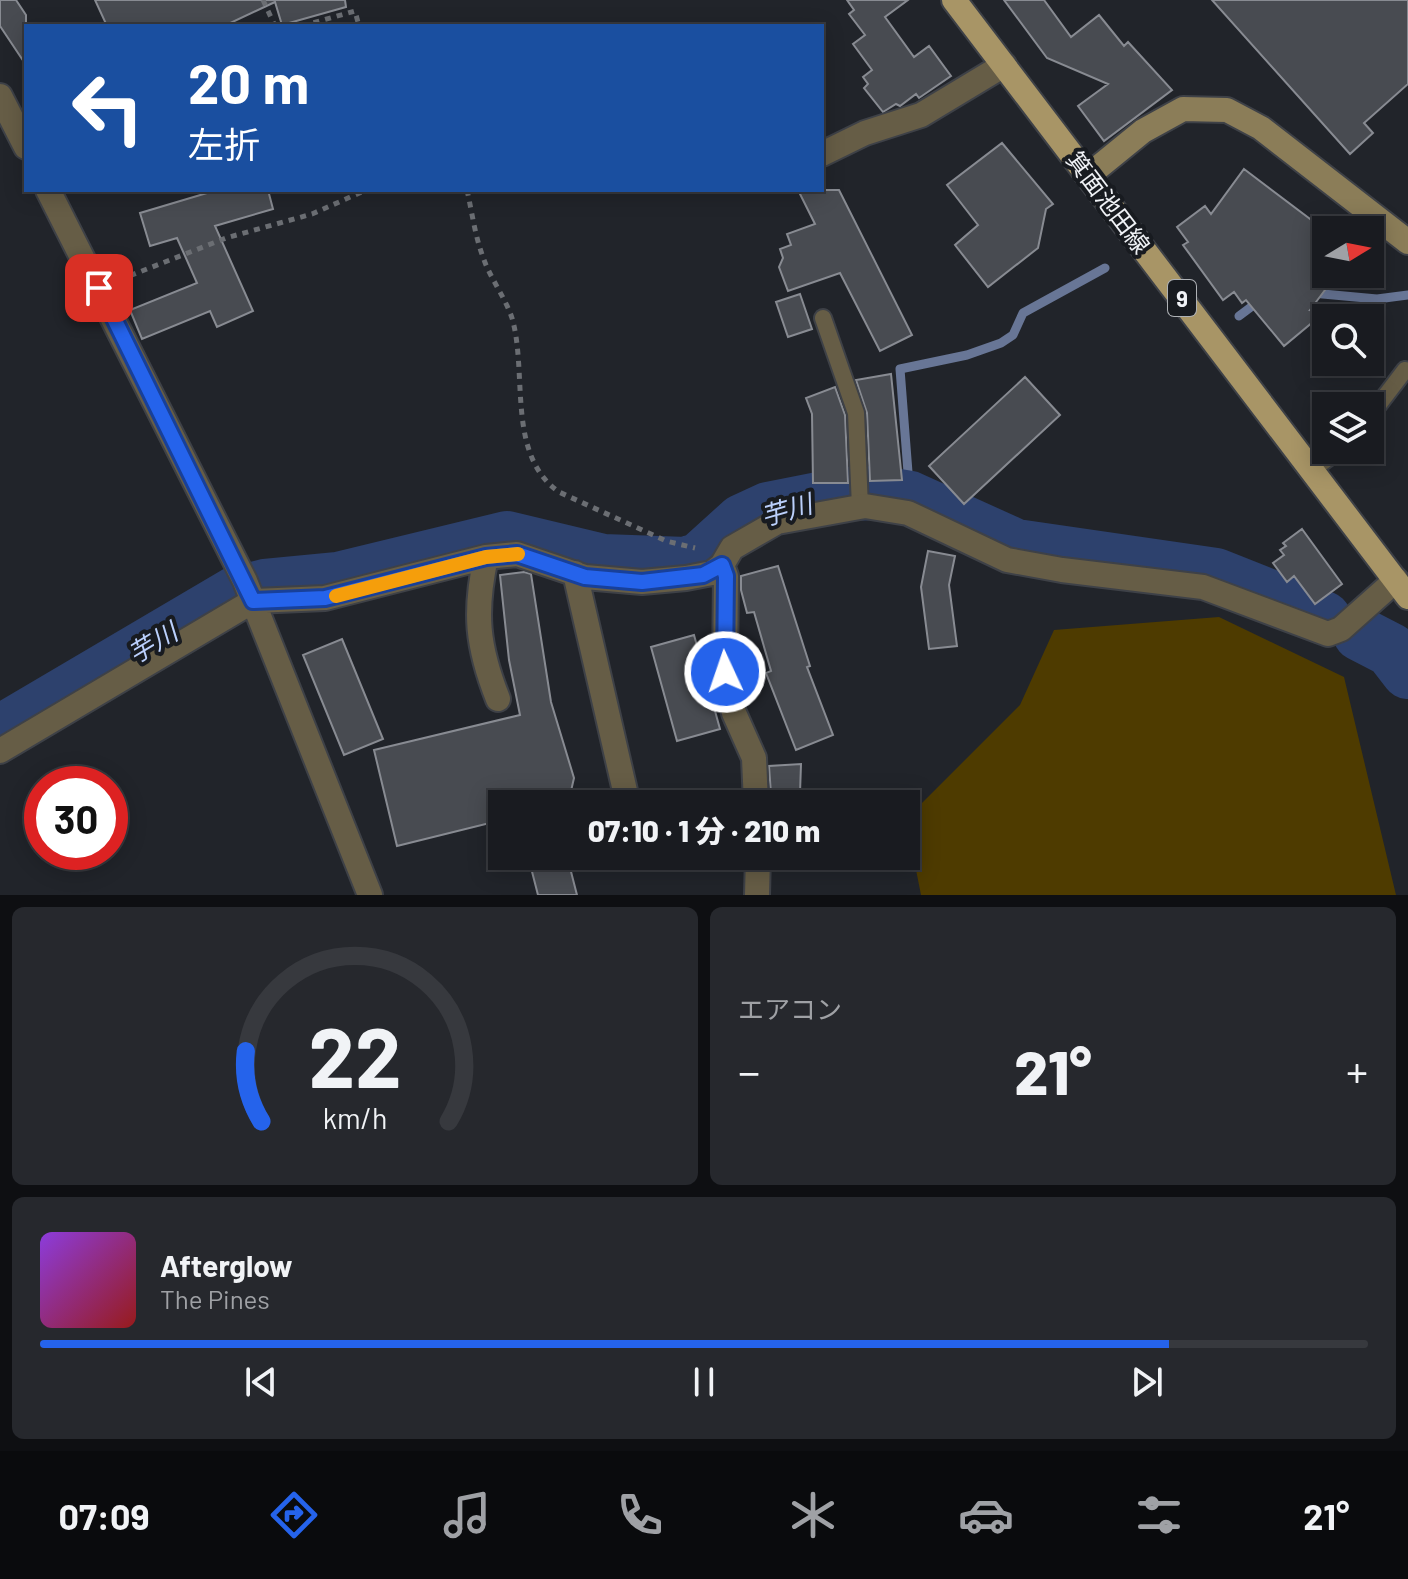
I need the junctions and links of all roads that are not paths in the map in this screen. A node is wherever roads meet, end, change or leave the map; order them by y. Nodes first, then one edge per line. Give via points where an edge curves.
1 (954, 0) edge
2 (1004, 65) junction
3 (0, 96) edge
4 (24, 143) edge
5 (824, 153) edge
6 (1089, 175) junction
7 (49, 192) edge
8 (1408, 242) edge
9 (823, 318) dead end
10 (1405, 370) dead end
11 (1384, 398) edge
12 (1320, 464) edge
13 (1312, 470) junction
14 (859, 496) junction
15 (486, 557) junction
16 (722, 565) junction
17 (575, 573) junction
18 (1402, 589) edge
19 (249, 592) junction
20 (498, 699) dead end
21 (0, 751) edge
22 (625, 790) edge
23 (755, 790) edge
24 (758, 870) edge
25 (370, 895) edge
26 (757, 895) edge

1 - 2 main road, 箕面池田線 / 9
2 - 5 street via 921,115
2 - 6 main road, 箕面池田線 / 9
3 - 4 street
6 - 8 street via 1143,131 1183,109 1227,110 1261,128
6 - 13 main road, 箕面池田線 / 9
7 - 19 street
9 - 14 lane via 856,413
10 - 11 lane
12 - 13 lane
13 - 18 main road, 箕面池田線 / 9
14 - 16 street via 764,528 732,548
14 - 18 street via 1007,560 1203,587 1328,634
15 - 17 street via 527,555
15 - 19 street via 325,598
15 - 20 street via 477,596 478,631
16 - 17 street via 712,573 668,581
16 - 23 street via 725,672 734,713 754,758
17 - 22 street
19 - 21 street
19 - 25 street
24 - 26 street

